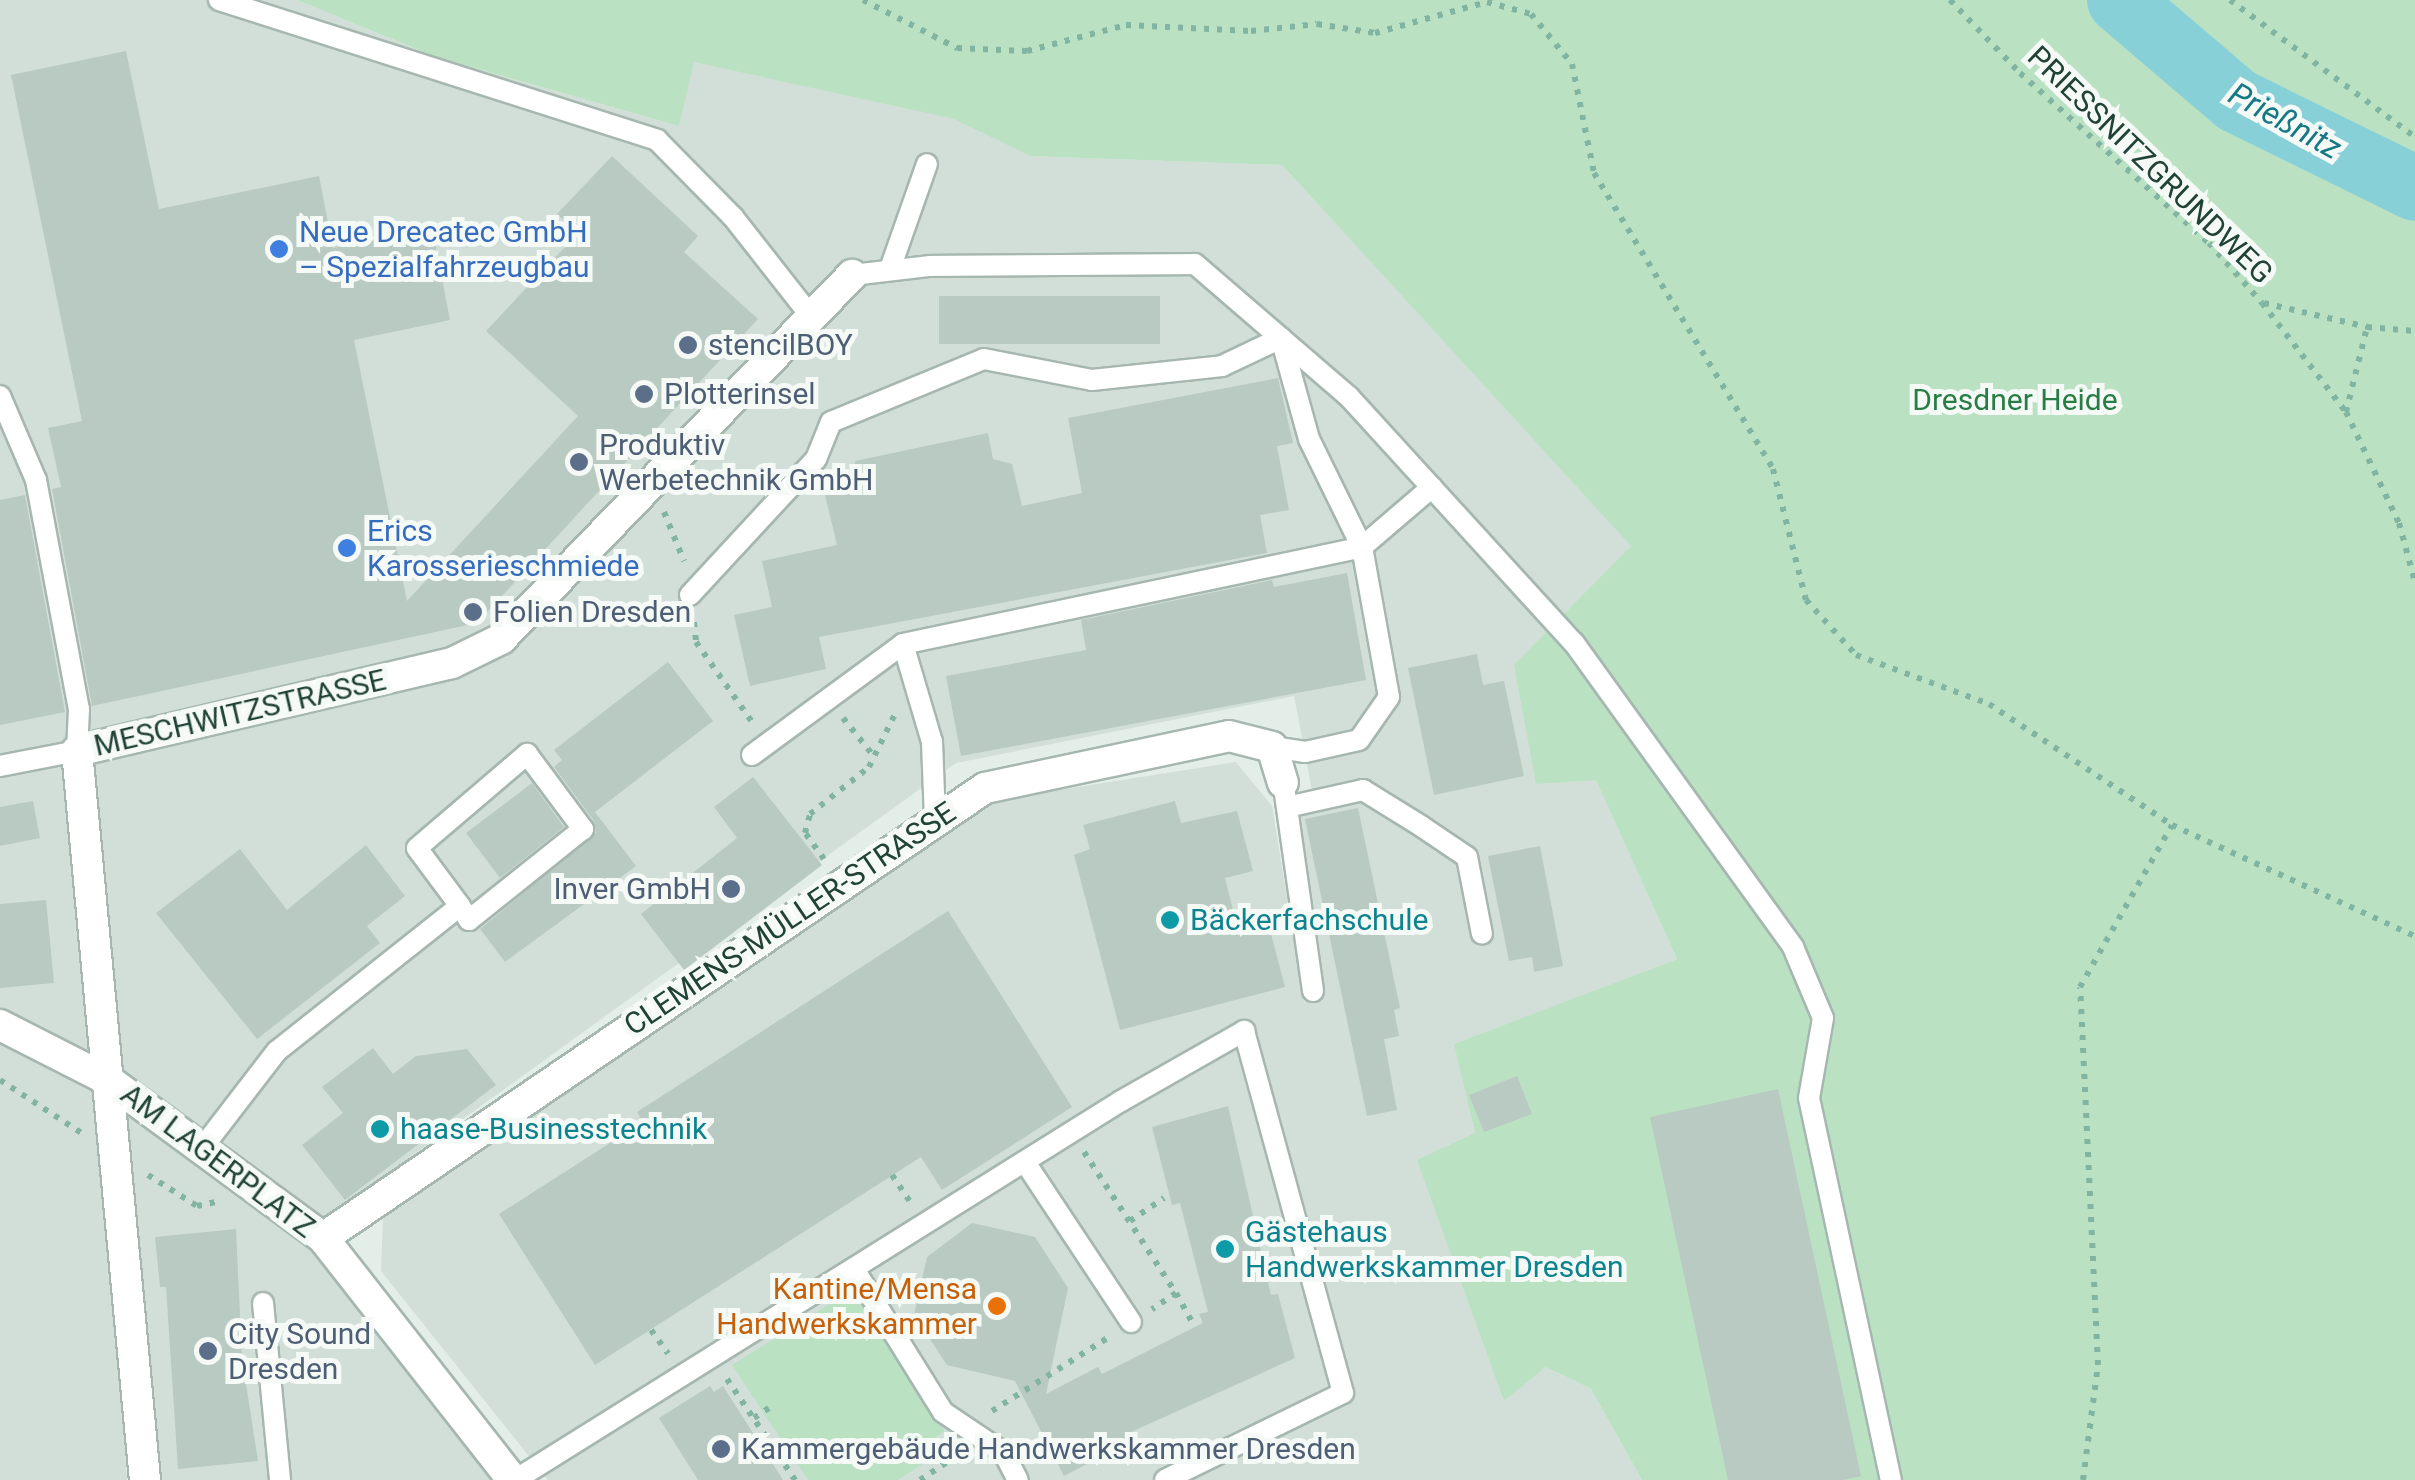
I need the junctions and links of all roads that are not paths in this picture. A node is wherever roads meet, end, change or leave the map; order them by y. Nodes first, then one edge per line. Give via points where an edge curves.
1 (220, 0) edge
2 (928, 164) dead end
3 (890, 269) junction
4 (852, 275) joint
5 (809, 314) junction
6 (1281, 338) junction
7 (0, 396) edge
8 (1432, 487) junction
9 (1362, 547) junction
10 (690, 595) dead end
11 (903, 644) junction
12 (1272, 747) junction
13 (77, 751) junction
14 (752, 754) dead end
15 (0, 766) edge
16 (1285, 795) junction
17 (935, 822) junction
18 (460, 906) junction
19 (1482, 934) dead end
20 (1313, 991) dead end
21 (0, 1025) edge
22 (108, 1080) junction
23 (203, 1146) junction
24 (1025, 1162) junction
25 (323, 1238) junction
26 (854, 1268) junction
27 (262, 1303) dead end
28 (1132, 1322) road end
29 (146, 1480) edge
30 (280, 1480) edge
31 (514, 1480) edge
32 (1018, 1480) edge
33 (1165, 1480) edge
34 (1891, 1480) edge

1 - 5 lane via 657,140 732,217
2 - 3 lane
3 - 4 lane
3 - 6 lane via 1195,264
4 - 5 street, MESCHWITZSTRASSE
5 - 13 street, MESCHWITZSTRASSE via 501,639 452,664
6 - 8 lane via 1349,397
6 - 9 lane via 1309,439
6 - 10 lane via 1222,366 1092,380 984,359 904,388 831,422 816,459
7 - 13 lane via 36,480 80,709
8 - 9 lane
8 - 34 lane via 1574,643 1793,947 1823,1018 1810,1098
9 - 11 lane
9 - 12 lane via 1389,696 1359,740 1305,752
11 - 14 lane
11 - 17 lane via 932,742
12 - 16 street
12 - 17 street, CLEMENS-MÜLLER-STRASSE via 1229,736 1018,776 985,788
13 - 15 lane
13 - 22 street, MESCHWITZSTRASSE
16 - 19 lane via 1364,790 1467,857
16 - 20 lane
17 - 25 street, CLEMENS-MÜLLER-STRASSE
18 - 18 lane via 417,848 527,754 583,829 469,920
18 - 23 lane via 277,1052
21 - 22 street, AM LAGERPLATZ
22 - 23 street, AM LAGERPLATZ
22 - 29 street, MESCHWITZSTRASSE
23 - 25 street, AM LAGERPLATZ
24 - 26 lane
24 - 28 lane
24 - 33 lane via 1244,1031 1343,1393
25 - 31 street, AM LAGERPLATZ
26 - 31 lane
26 - 32 lane via 943,1412 1004,1453
27 - 30 lane

